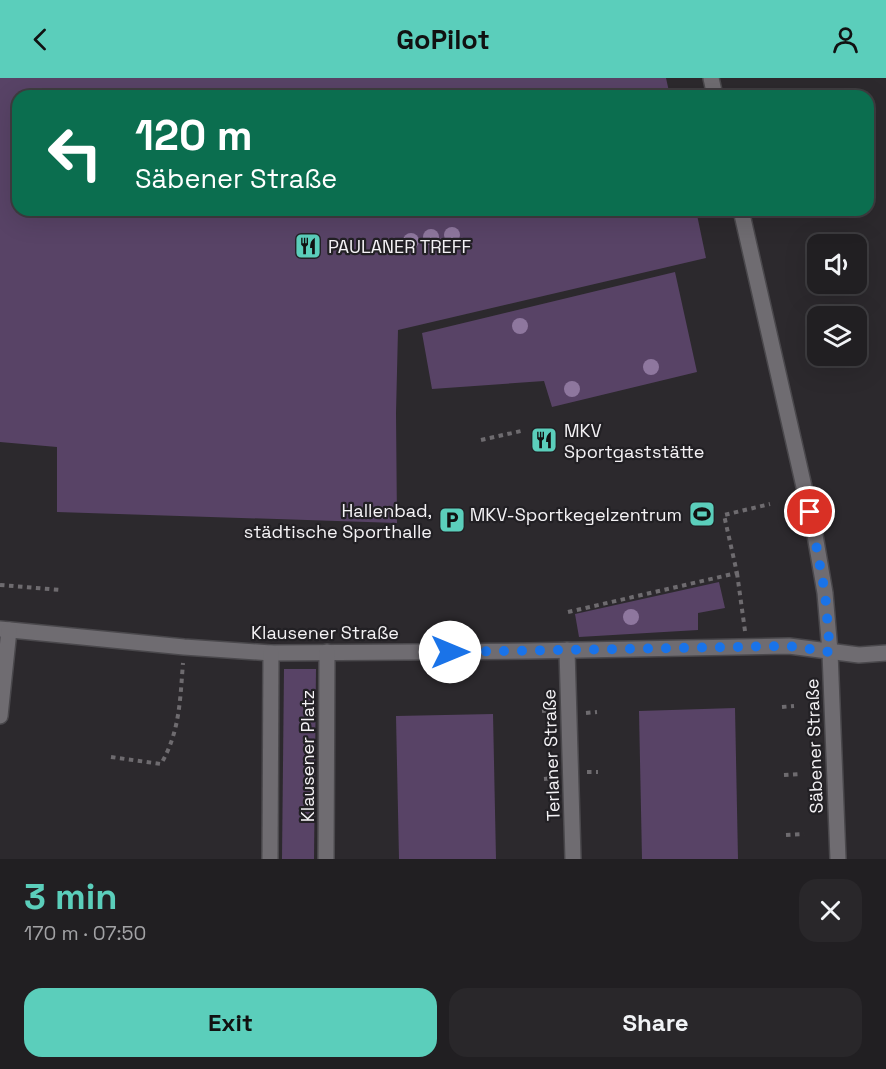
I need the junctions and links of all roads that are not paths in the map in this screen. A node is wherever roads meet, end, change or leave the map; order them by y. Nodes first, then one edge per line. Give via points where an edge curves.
1 (742, 216) edge
2 (4, 629) edge
3 (567, 650) junction
4 (271, 652) junction
5 (327, 652) junction
6 (830, 652) junction
7 (886, 653) edge
8 (0, 716) edge
9 (270, 859) edge
10 (326, 859) edge
11 (573, 859) edge
12 (838, 859) edge

1 - 6 street, Säbener Straße via 815,535
2 - 4 street, Klausener Straße
2 - 8 street
3 - 5 street, Klausener Straße
3 - 6 street, Klausener Straße via 789,646
3 - 11 street, Terlaner Straße
4 - 5 street, Klausener Straße
4 - 9 street, Klausener Platz
5 - 10 street, Klausener Platz
6 - 7 street, Klausener Straße
6 - 12 street, Säbener Straße

